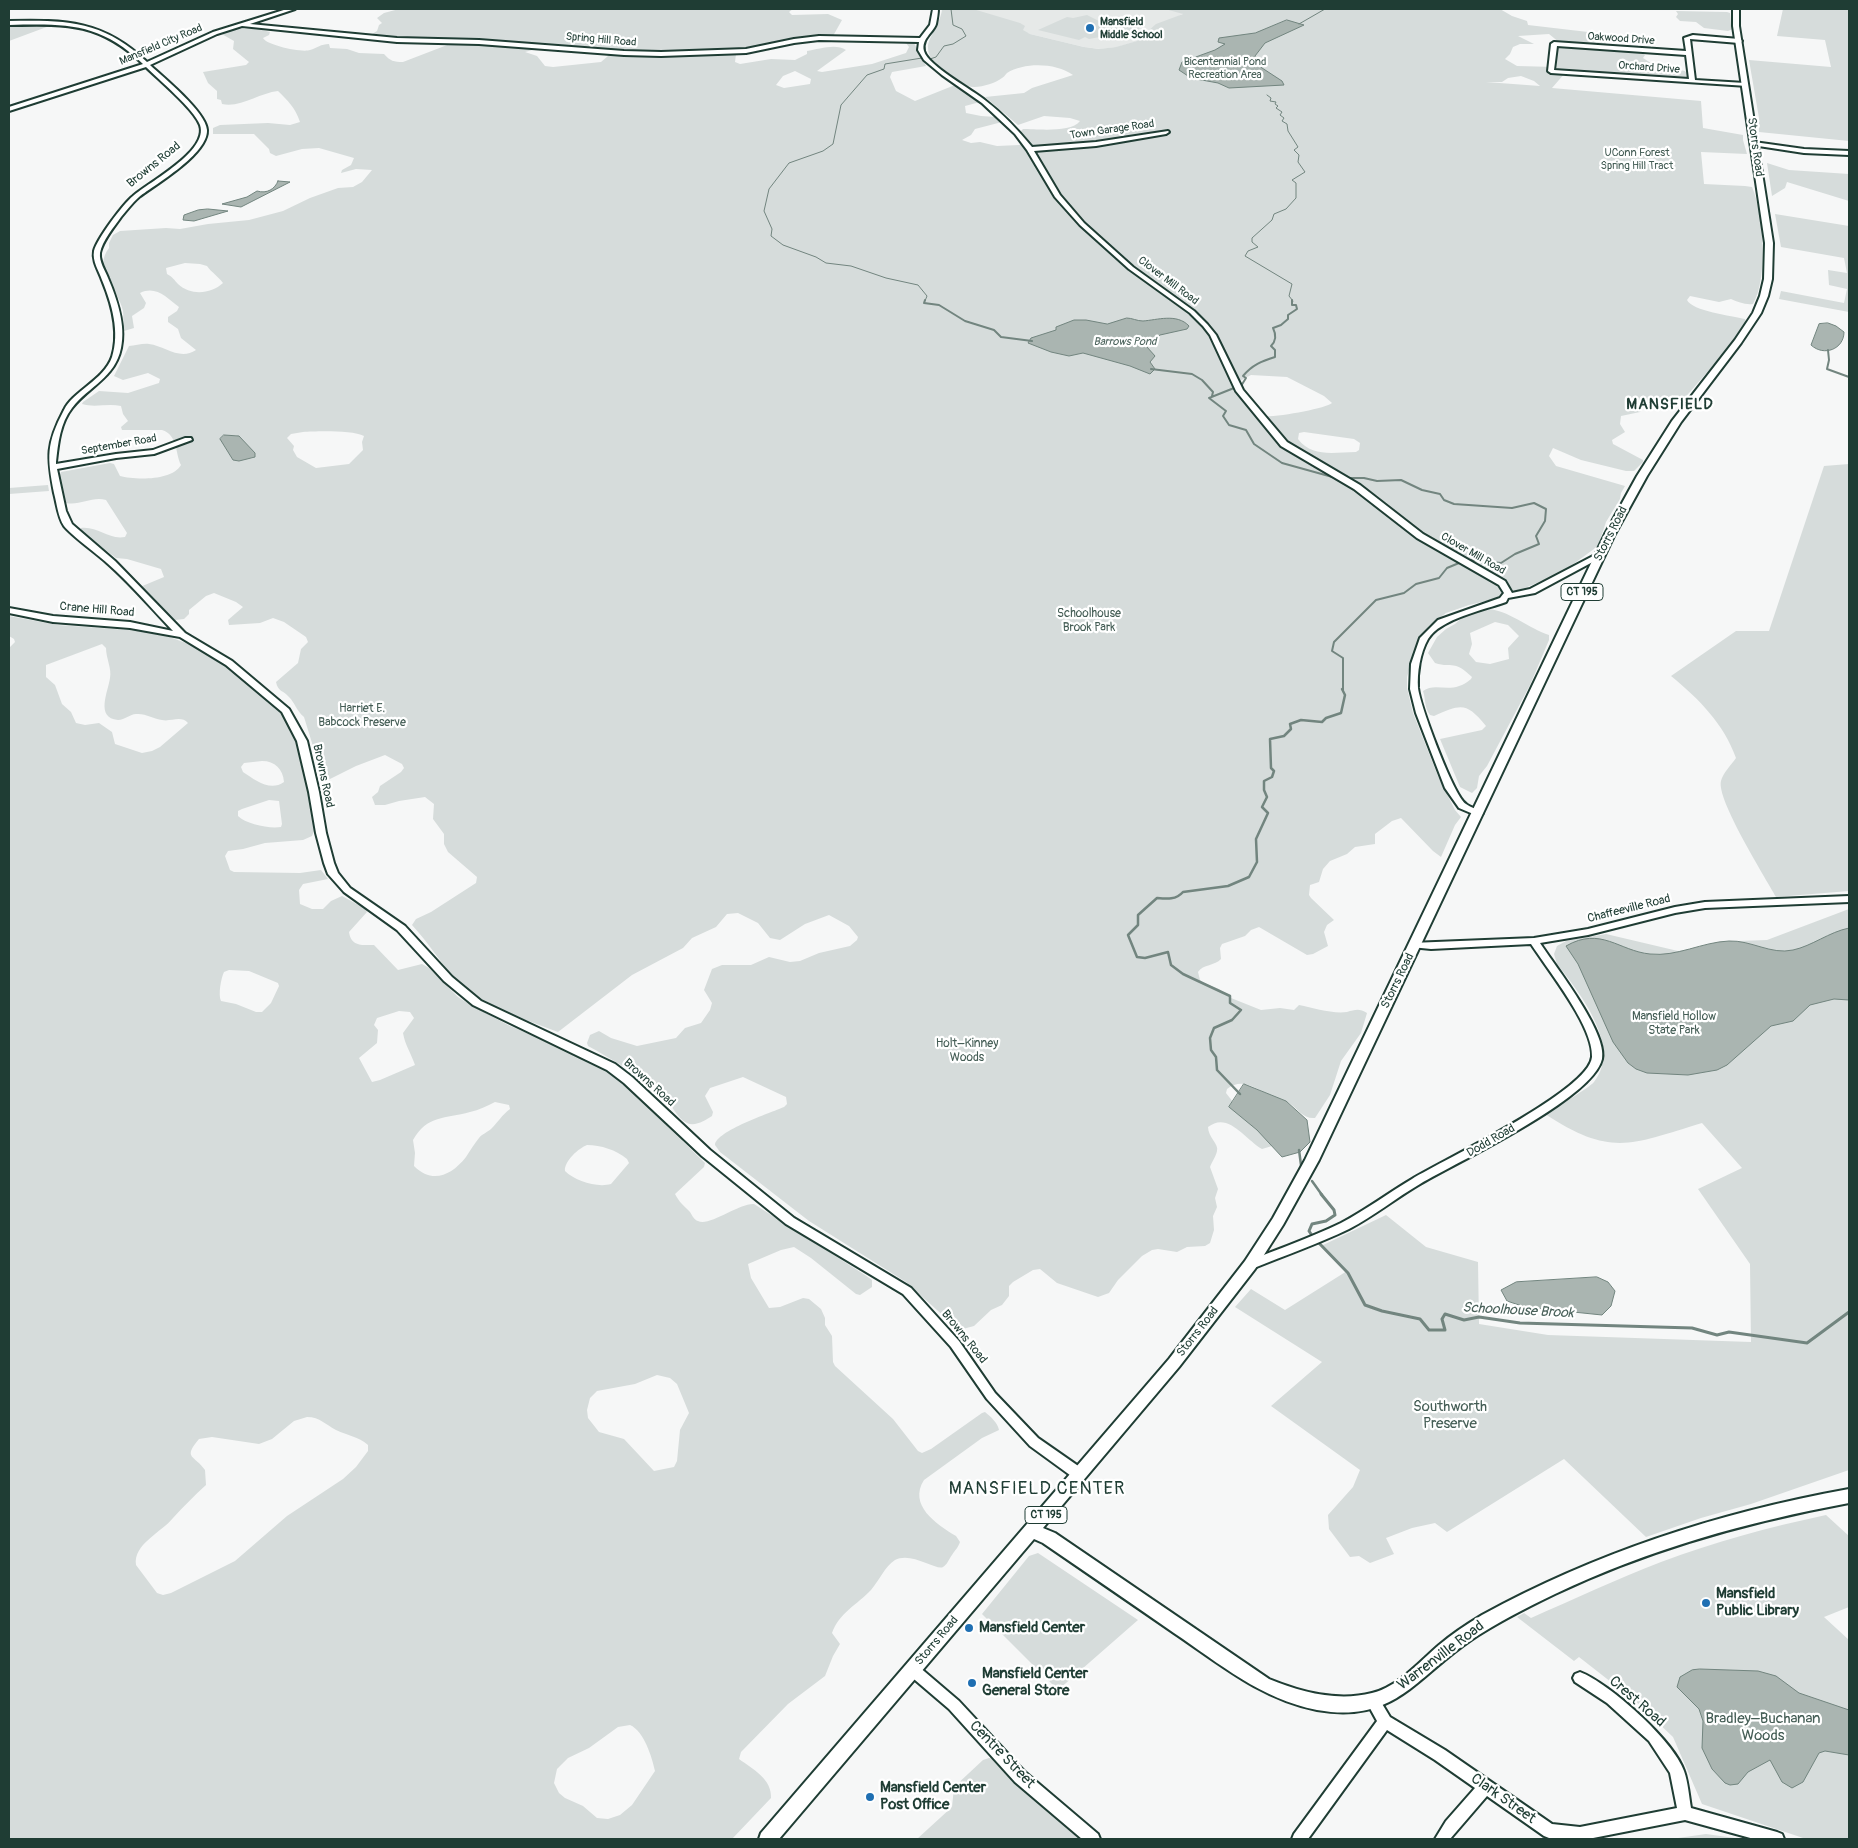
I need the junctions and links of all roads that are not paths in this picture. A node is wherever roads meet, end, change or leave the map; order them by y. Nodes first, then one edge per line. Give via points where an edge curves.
1 (292, 9) edge
2 (936, 9) edge
3 (1736, 9) edge
4 (9, 23) edge
5 (244, 25) junction
6 (922, 40) junction
7 (1738, 41) junction
8 (1687, 53) junction
9 (148, 64) junction
10 (1551, 71) joint
11 (1692, 81) junction
12 (1745, 84) junction
13 (9, 109) edge
14 (1166, 132) dead end
15 (1754, 144) junction
16 (1030, 149) junction
17 (1849, 153) edge
18 (188, 440) dead end
19 (53, 467) junction
20 (1598, 558) junction
21 (1507, 596) junction
22 (9, 611) edge
23 (182, 635) junction
24 (1478, 813) junction
25 (1849, 898) edge
26 (1534, 940) junction
27 (1415, 945) junction
28 (1250, 1265) junction
29 (1079, 1474) junction
30 (1849, 1496) edge
31 (1032, 1530) junction
32 (912, 1670) junction
33 (1580, 1678) dead end
34 (1373, 1701) junction
35 (1385, 1721) junction
36 (1486, 1787) junction
37 (1685, 1813) junction
38 (1612, 1834) edge
39 (768, 1839) edge
40 (1093, 1839) edge
41 (1299, 1839) edge
42 (1442, 1839) edge
43 (1778, 1839) edge

1 - 5 street, Mansfield City Road
2 - 6 street via 933,25
3 - 7 main road, Storrs Road / CT 195
4 - 9 street, Browns Road via 70,24 93,29 117,41
5 - 6 street, Spring Hill Road via 397,40 661,54 746,51 814,39
5 - 9 street, Mansfield City Road via 203,38
6 - 16 street, Clover Mill Road via 921,50 926,60 984,102
7 - 8 street via 1690,37 1687,38
7 - 12 main road, Storrs Road / CT 195
8 - 10 street, Oakwood Drive via 1554,44
8 - 11 street
9 - 13 street, Mansfield City Road
9 - 19 street, Browns Road via 191,108 204,131 202,139 188,156 134,199 97,252 98,265 118,319 116,353 110,369 72,402 65,413 53,445
10 - 11 street, Orchard Drive
11 - 12 street, Orchard Drive
12 - 15 main road, Storrs Road / CT 195
14 - 16 street, Town Garage Road via 1086,145
15 - 17 street
15 - 20 main road, Storrs Road / CT 195 via 1771,262 1765,294 1757,314 1701,386 1649,462
16 - 21 street, Clover Mill Road via 1057,196 1082,224 1131,268 1205,325 1240,391 1284,444 1358,487 1420,536 1502,583
18 - 19 street, September Road via 154,452
19 - 23 street, Browns Road via 68,525 112,563
20 - 21 street via 1532,591
20 - 24 main road, Storrs Road / CT 195
21 - 24 street via 1499,602 1441,622 1424,638 1415,664 1414,689 1420,713 1450,788 1462,806
22 - 23 street, Crane Hill Road via 53,619 130,625
23 - 29 street, Browns Road via 228,663 286,711 302,741 329,863 347,890 401,928 448,979 477,1003 611,1067 706,1153 790,1221 907,1291 955,1344 991,1396 1034,1442
24 - 27 main road, Storrs Road / CT 195
25 - 26 street, Chaffeeville Road via 1705,905 1588,932
26 - 27 street, Chaffeeville Road
26 - 28 street, Dodd Road via 1591,1030 1598,1058 1592,1071 1532,1118 1417,1180 1358,1219
27 - 28 main road, Storrs Road / CT 195 via 1306,1172
28 - 29 main road, Storrs Road / CT 195 via 1174,1363
29 - 31 main road, Storrs Road / CT 195
30 - 34 main road, Warrenville Road via 1732,1520 1656,1545 1586,1574 1484,1623 1455,1642 1411,1681
31 - 32 main road, Storrs Road / CT 195
31 - 34 main road, Warrenville Road via 1049,1538 1263,1684 1312,1701 1340,1704
32 - 39 main road, Storrs Road / CT 195
32 - 40 street, Centre Street via 954,1705 1020,1777
33 - 37 street, Crest Road via 1612,1699 1654,1737 1677,1771
34 - 35 street, Clark Street
35 - 36 street, Clark Street
35 - 41 street
36 - 38 street, Clark Street via 1550,1831
36 - 42 street
37 - 38 street, Clark Street
37 - 43 street

